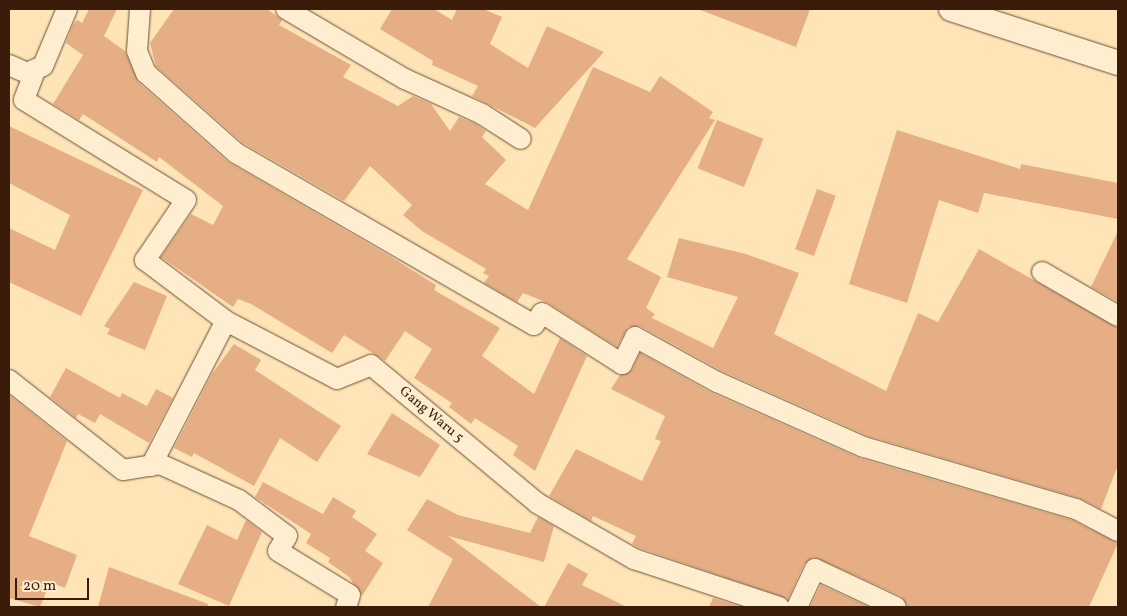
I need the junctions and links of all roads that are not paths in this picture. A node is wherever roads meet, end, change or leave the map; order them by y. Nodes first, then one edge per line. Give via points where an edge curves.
1 (67, 9) edge
2 (140, 9) edge
3 (286, 9) edge
4 (951, 9) edge
5 (1118, 63) edge
6 (9, 66) edge
7 (35, 71) junction
8 (521, 139) dead end
9 (1042, 272) dead end
10 (1118, 316) edge
11 (226, 321) junction
12 (9, 380) edge
13 (151, 466) junction
14 (1118, 531) edge
15 (750, 603) edge
16 (346, 607) edge
17 (779, 607) edge
18 (797, 607) edge
19 (896, 607) edge

1 - 7 street via 48,59
2 - 14 street via 137,51 146,73 236,154 534,325 542,313 622,364 635,336 717,382 864,447 1076,509
3 - 8 street via 405,79 482,114
4 - 5 street
6 - 7 street
7 - 11 street via 24,100 186,200 145,260
9 - 10 street
11 - 13 street
11 - 15 street, Gang Waru 5 via 337,379 371,365 537,503 634,559
12 - 13 street via 123,470
13 - 16 street via 160,464 239,500 288,536 278,551 350,595
15 - 17 street, Gang Waru 5
18 - 19 street via 815,569

